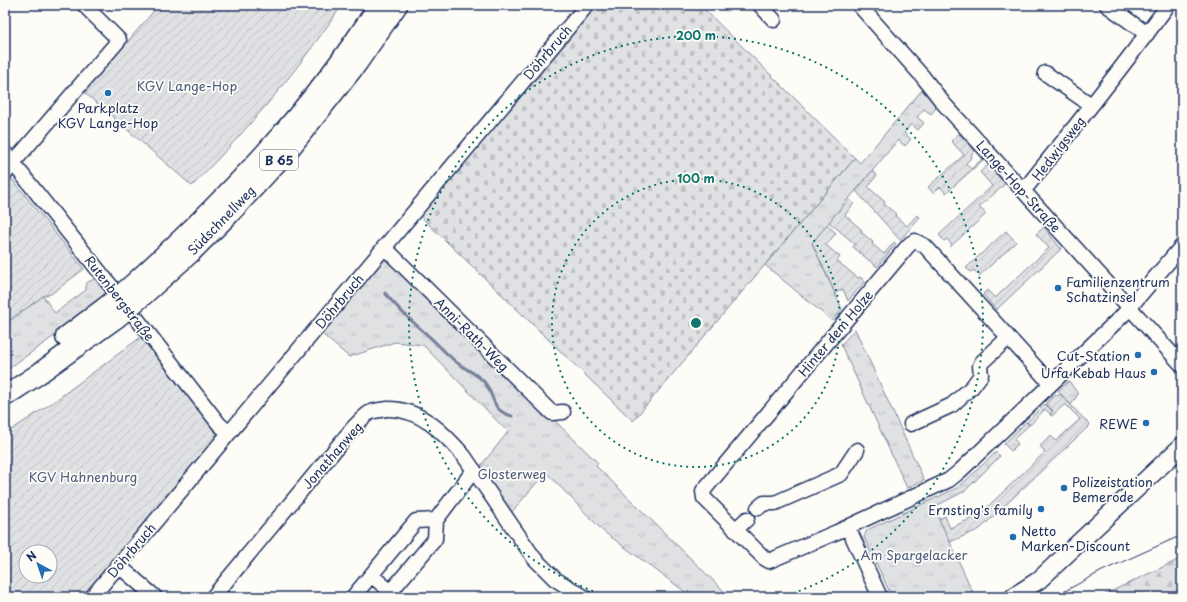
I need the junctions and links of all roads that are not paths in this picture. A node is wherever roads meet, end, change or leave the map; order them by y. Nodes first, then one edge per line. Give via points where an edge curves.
1 (84, 5) edge
2 (379, 5) edge
3 (397, 5) edge
4 (587, 5) edge
5 (760, 5) edge
6 (1107, 5) edge
7 (1168, 5) edge
8 (865, 7) edge
9 (774, 20) dead end
10 (1147, 34) junction
11 (1045, 72) dead end
12 (1091, 105) junction
13 (8, 163) edge
14 (1023, 190) junction
15 (1182, 246) edge
16 (384, 247) junction
17 (136, 292) junction
18 (1130, 307) junction
19 (111, 312) junction
20 (1008, 338) junction
21 (1182, 364) edge
22 (5, 380) edge
23 (1052, 384) junction
24 (5, 396) edge
25 (563, 412) dead end
26 (911, 424) dead end
27 (228, 433) junction
28 (1182, 446) edge
29 (857, 450) dead end
30 (474, 470) junction
31 (758, 508) dead end
32 (748, 519) dead end
33 (436, 520) junction
34 (848, 527) junction
35 (735, 530) junction
36 (118, 565) junction
37 (371, 575) junction
38 (391, 595) edge
39 (92, 597) edge
40 (155, 597) edge
41 (213, 597) edge
42 (353, 597) edge
43 (584, 597) edge
44 (880, 597) edge
45 (1013, 597) edge

1 - 13 street, Rutenbergstraße via 119,40
2 - 17 highway, Südschnellweg / B 65 via 310,100
3 - 17 highway, Südschnellweg / B 65 via 357,63 288,150 190,253
4 - 16 street, Döhrbruch
5 - 9 street
6 - 10 street
7 - 10 street, Hedwigsweg
8 - 14 street, Lange-Hop-Straße via 944,104
10 - 12 street, Hedwigsweg
11 - 12 street, Hedwigsweg
12 - 14 street, Hedwigsweg
13 - 27 street, Rutenbergstraße via 134,314
14 - 18 street, Lange-Hop-Straße
15 - 18 street, Hinter dem Holze
16 - 25 street, Anni-Rath-Weg via 552,412
16 - 27 street, Döhrbruch
17 - 19 highway, Südschnellweg / B 65, bridge
18 - 21 street, Lange-Hop-Straße
18 - 23 street, Hinter dem Holze
19 - 22 highway, Südschnellweg / B 65
19 - 24 highway, Südschnellweg / B 65 via 37,375
20 - 23 street, Hinter dem Holze
20 - 26 street via 982,362 981,375 952,405
20 - 35 street, Hinter dem Holze via 923,244 911,242 702,493
23 - 34 street, Hinter dem Holze via 949,480
27 - 36 street, Döhrbruch
28 - 45 main road via 1039,580
29 - 31 street via 841,474 775,503 764,503
30 - 33 street
30 - 41 street, Jonathanweg via 452,443 433,425 415,414 396,409 370,413 353,428
30 - 43 street via 534,558 555,579
32 - 35 street
33 - 37 street via 416,521
33 - 38 street via 435,539
34 - 35 street, Hinter dem Holze via 769,561
34 - 44 street
36 - 39 street, Döhrbruch
36 - 40 street
37 - 38 street
37 - 42 street

